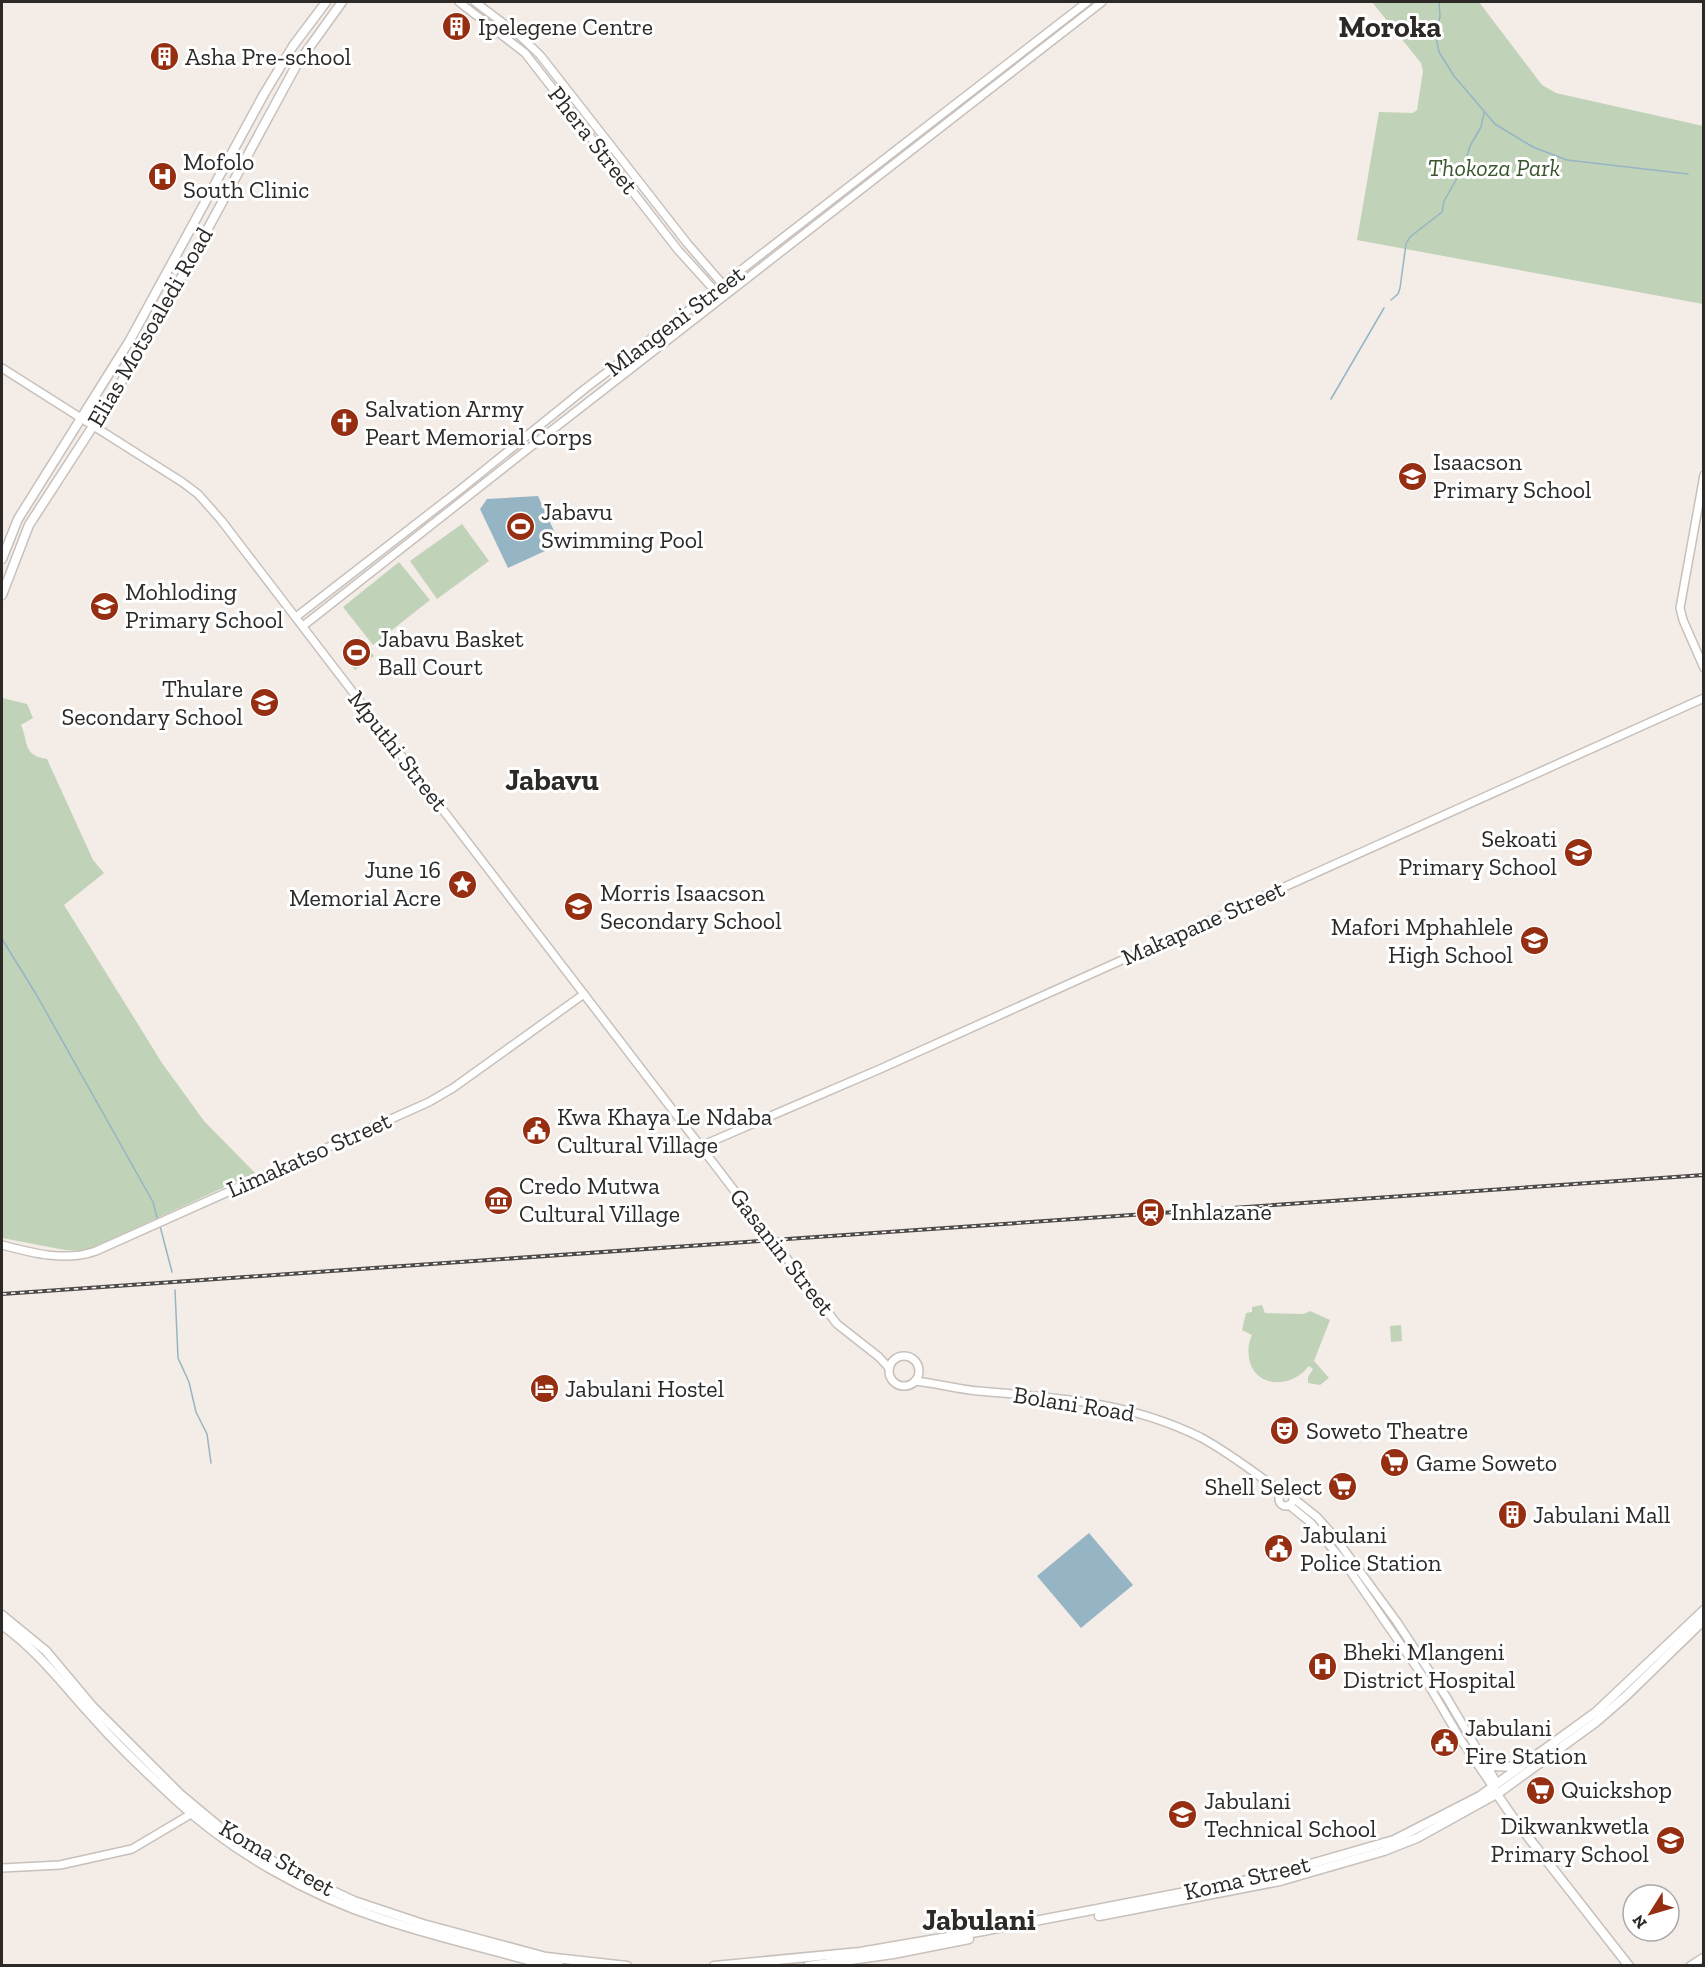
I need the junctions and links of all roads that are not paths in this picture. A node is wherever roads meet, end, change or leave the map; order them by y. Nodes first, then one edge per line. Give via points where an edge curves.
1 (326, 2) edge
2 (342, 2) edge
3 (459, 2) edge
4 (475, 2) edge
5 (1086, 2) edge
6 (1102, 2) edge
7 (723, 285) junction
8 (714, 291) junction
9 (727, 293) junction
10 (2, 368) edge
11 (83, 418) junction
12 (94, 425) junction
13 (1704, 475) edge
14 (2, 560) edge
15 (2, 595) edge
16 (296, 617) junction
17 (303, 626) junction
18 (1704, 668) edge
19 (1704, 698) edge
20 (584, 994) junction
21 (701, 1146) junction
22 (2, 1245) edge
23 (879, 1357) junction
24 (893, 1360) junction
25 (889, 1368) junction
26 (919, 1373) junction
27 (915, 1381) junction
28 (933, 1382) junction
29 (1282, 1495) junction
30 (1291, 1502) junction
31 (1704, 1610) edge
32 (2, 1615) edge
33 (1704, 1620) edge
34 (2, 1625) edge
35 (1488, 1766) junction
36 (1519, 1767) junction
37 (1498, 1792) junction
38 (195, 1812) junction
39 (2, 1868) edge
40 (1704, 1958) edge
41 (559, 1965) edge
42 (627, 1965) edge
43 (714, 1965) edge
44 (808, 1965) edge
45 (1629, 1965) edge
46 (1690, 1965) edge

1 - 11 main road, Elias Motsoaledi Road via 264,94 136,330
2 - 12 main road, Elias Motsoaledi Road via 296,66 174,291
3 - 8 street, Phera Street via 525,52
4 - 7 street, Phera Street via 540,55
5 - 7 street, Mlangeni Street
6 - 9 street, Mlangeni Street
7 - 8 street, Mlangeni Street
7 - 9 street, Phera Street
8 - 9 street
8 - 16 street, Mlangeni Street
9 - 17 street, Mlangeni Street
10 - 11 street, Mputhi Street
11 - 12 street, Mputhi Street
11 - 14 main road, Elias Motsoaledi Road via 18,519
12 - 15 main road, Elias Motsoaledi Road via 29,525
12 - 16 street, Mputhi Street via 198,494
13 - 18 street via 1680,608
16 - 17 street, Mputhi Street
17 - 20 street, Mputhi Street
19 - 21 street, Makapane Street
20 - 21 street, Gasanin Street
20 - 22 street, Limakatso Street via 429,1102 82,1256 59,1256
21 - 23 street, Gasanin Street, bridge via 837,1324
23 - 24 street, Gasanin Street
23 - 25 street, Gasanin Street
24 - 25 street
24 - 26 street via 910,1357
25 - 27 street via 890,1377 897,1383
26 - 27 street
26 - 28 street, Bolani Road
27 - 28 street, Bolani Road
28 - 29 street, Bolani Road via 976,1391 1084,1401 1142,1414 1200,1437 1238,1460
29 - 30 street via 1289,1494
29 - 30 street, Bolani Road via 1281,1504
30 - 35 street via 1317,1517 1363,1574
30 - 37 street via 1346,1565
31 - 36 main road, Koma Street via 1596,1712
32 - 38 main road, Koma Street via 46,1651 93,1707
33 - 37 main road, Koma Street via 1612,1709
34 - 38 main road, Koma Street via 40,1656 92,1717
35 - 36 main road
35 - 37 street
36 - 37 main road, Koma Street
37 - 43 main road, Koma Street via 1469,1802 1401,1838 1269,1876 860,1952
37 - 44 main road, Koma Street via 1399,1846 1280,1881 911,1952
37 - 45 main road
38 - 39 street via 132,1849 67,1864
38 - 41 main road, Koma Street via 219,1837 253,1858 366,1913 424,1932
38 - 42 main road, Koma Street via 269,1859 377,1910 538,1955
40 - 46 street

